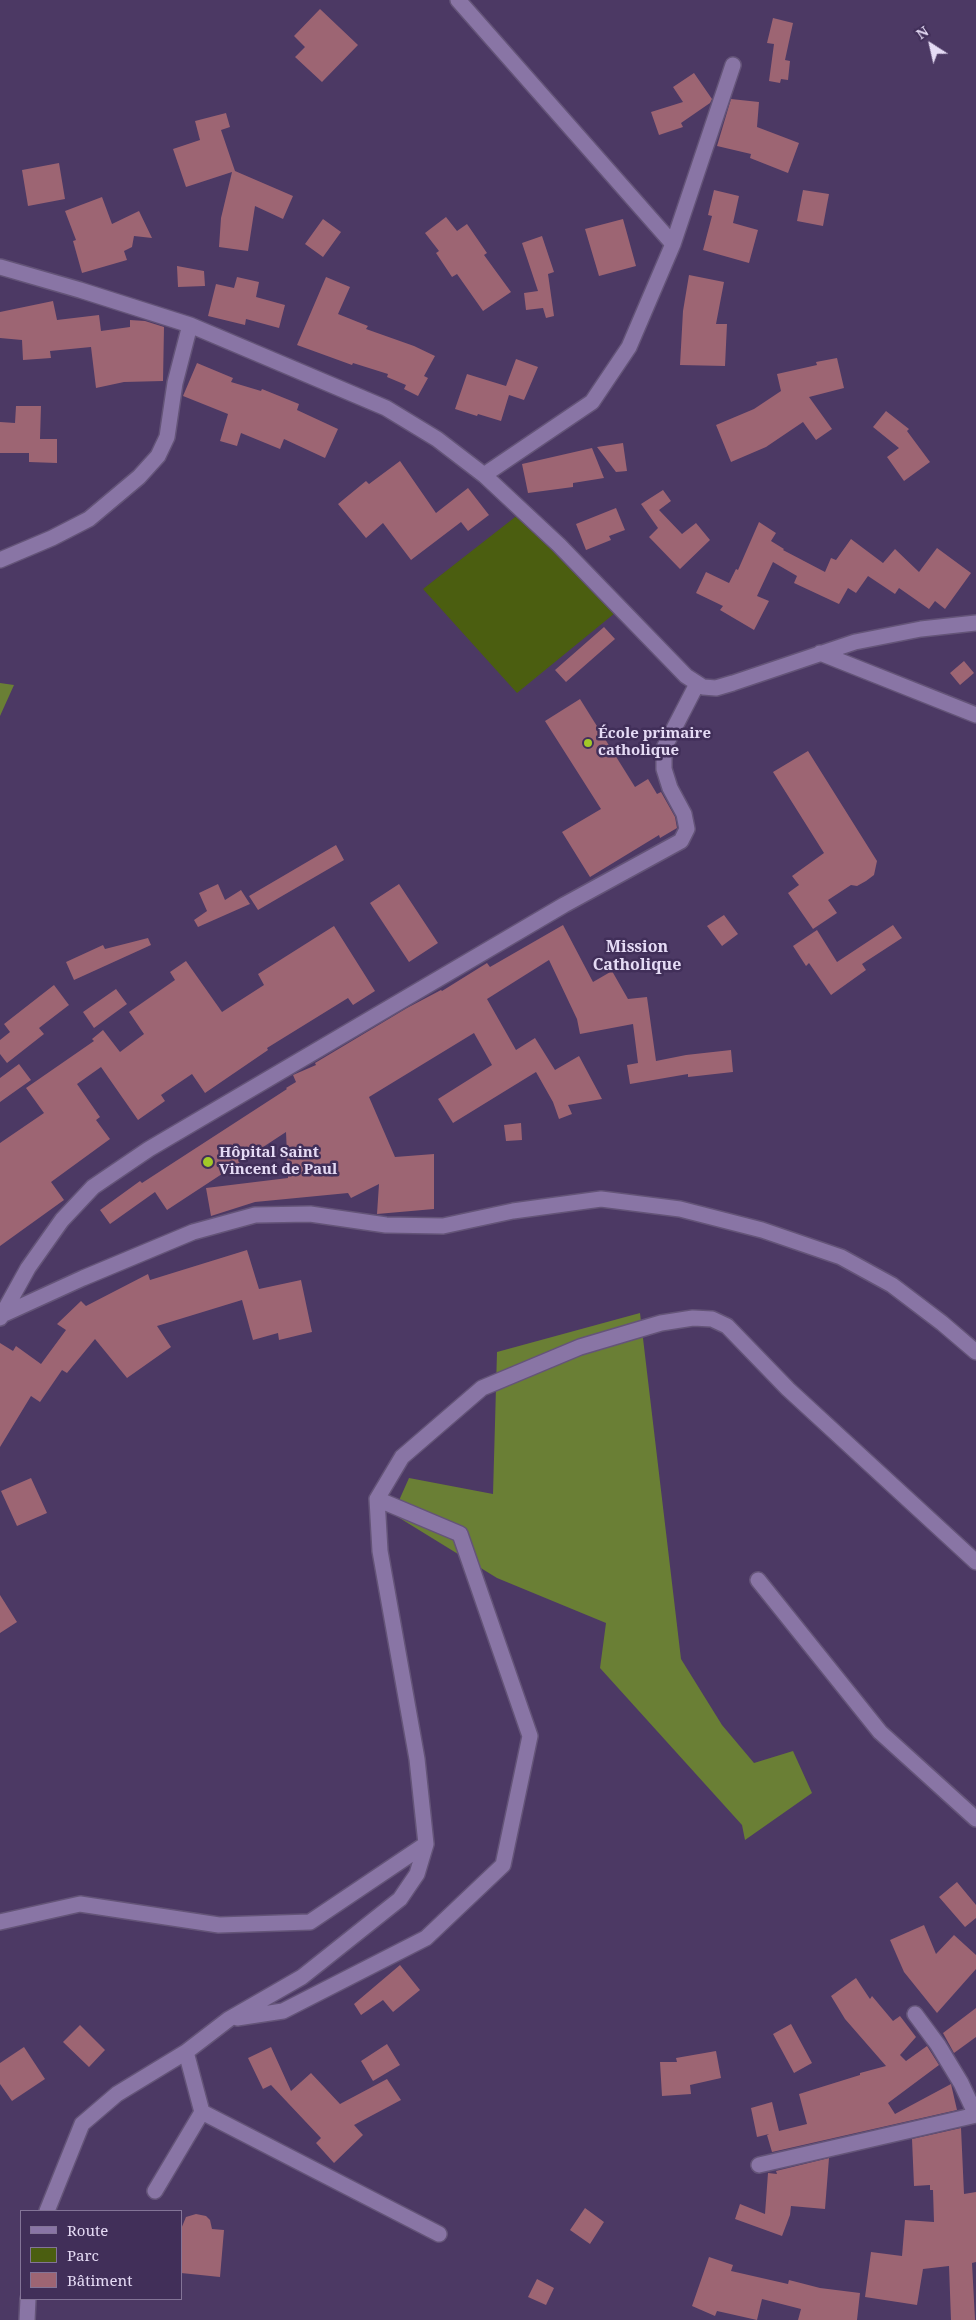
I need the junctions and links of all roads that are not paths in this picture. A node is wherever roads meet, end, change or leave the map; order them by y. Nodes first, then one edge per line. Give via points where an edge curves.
1 (458, 0) edge
2 (733, 65) dead end
3 (673, 244) junction
4 (0, 267) edge
5 (190, 325) junction
6 (484, 475) junction
7 (0, 560) edge
8 (976, 623) edge
9 (820, 653) junction
10 (696, 684) junction
11 (976, 715) edge
12 (1, 1316) edge
13 (976, 1352) edge
14 (377, 1499) junction
15 (976, 1562) edge
16 (758, 1580) dead end
17 (976, 1819) edge
18 (426, 1844) junction
19 (0, 1922) edge
20 (915, 2014) dead end
21 (229, 2019) junction
22 (186, 2052) junction
23 (202, 2112) junction
24 (976, 2115) edge
25 (758, 2165) dead end
26 (155, 2191) dead end
27 (48, 2210) edge
28 (439, 2234) dead end
29 (28, 2300) edge
30 (27, 2320) edge

1 - 3 street
2 - 3 street
3 - 6 street via 628,347 592,402
4 - 5 street
5 - 6 street via 386,408 437,439
5 - 7 street via 175,383 167,437 158,456 139,477 89,519
6 - 10 street via 559,545
8 - 9 street via 886,636
9 - 10 street via 716,688
9 - 11 street
10 - 12 street via 664,748 664,769 684,814 687,829 681,841 564,905 148,1148 93,1187 62,1220 28,1268
12 - 13 street via 193,1232 254,1216 310,1214 386,1225 443,1226 601,1198 680,1209 762,1230 841,1257 892,1285
14 - 15 street via 402,1458 482,1388 580,1347 661,1323 712,1319 727,1326 788,1389
14 - 18 street via 380,1551 417,1758
14 - 21 street via 460,1534 527,1727 530,1736 502,1865 426,1938 283,2011
16 - 17 street via 880,1732
18 - 19 street via 310,1922 219,1925 80,1904
18 - 21 street via 417,1874 400,1899 302,1977
20 - 24 street via 961,2083
21 - 22 street
22 - 23 street
22 - 27 street via 117,2094 82,2124
23 - 26 street
23 - 28 street
24 - 25 street
29 - 30 street

